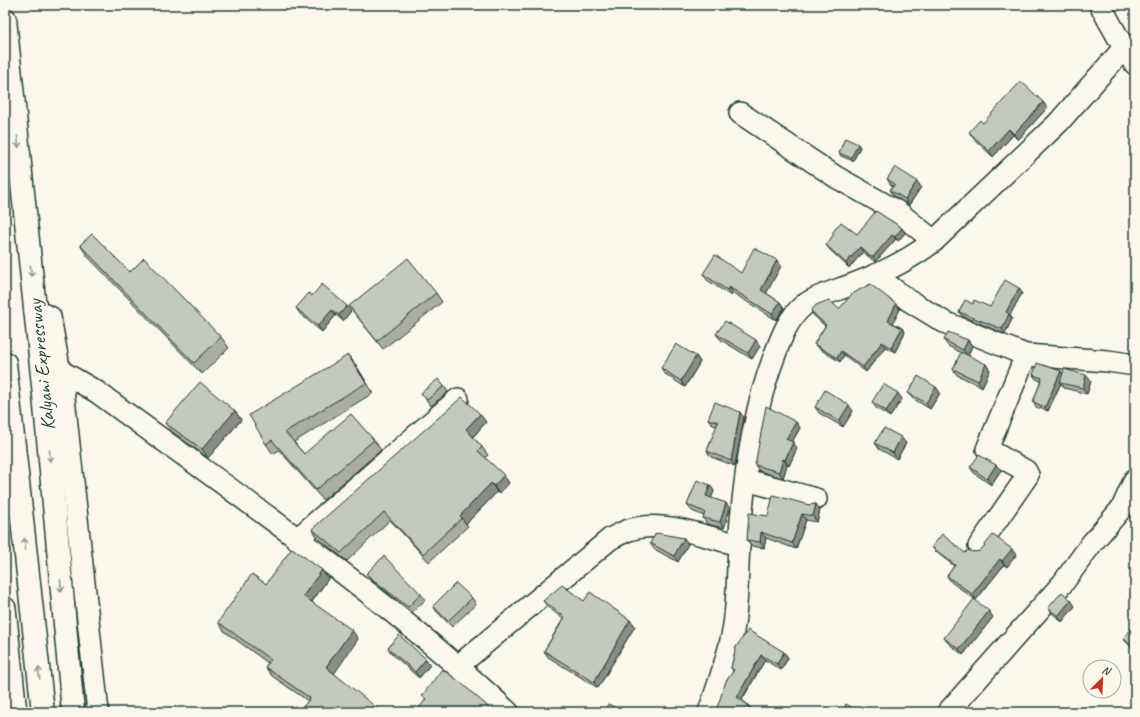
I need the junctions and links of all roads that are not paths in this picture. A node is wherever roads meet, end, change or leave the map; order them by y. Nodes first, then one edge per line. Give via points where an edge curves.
1 (1100, 5) edge
2 (5, 19) edge
3 (1129, 56) edge
4 (740, 113) dead end
5 (934, 241) junction
6 (875, 275) junction
7 (35, 311) junction
8 (1026, 355) junction
9 (5, 363) edge
10 (1135, 365) edge
11 (59, 370) junction
12 (458, 399) edge
13 (1135, 479) edge
14 (746, 480) junction
15 (816, 499) dead end
16 (297, 539) junction
17 (739, 545) junction
18 (979, 546) dead end
19 (5, 608) edge
20 (458, 666) junction
21 (16, 712) edge
22 (44, 712) edge
23 (73, 712) edge
24 (98, 712) edge
25 (508, 712) edge
26 (709, 712) edge
27 (948, 712) edge

1 - 3 street
2 -> 7 highway, Kalyani Expressway
3 - 5 street
4 - 5 street via 836,177 898,212
5 - 6 street
6 - 8 street via 908,300 944,322
6 - 14 street via 821,296 804,306 793,317 783,333 766,378 752,433
7 - 11 street via 50,318
7 -> 23 highway, Kalyani Expressway
8 - 10 street via 1108,360
8 - 18 street via 987,449 1026,471 1028,475
22 -> 9 highway, Kalyani Expressway
11 - 16 street via 97,392
11 - 24 street
12 - 16 street
13 - 27 street via 1122,508 1063,583
14 - 15 street
14 - 17 street
16 - 20 street
17 - 20 street via 661,526 629,530 610,539
17 - 26 street via 733,631
19 - 21 street
20 - 25 street

